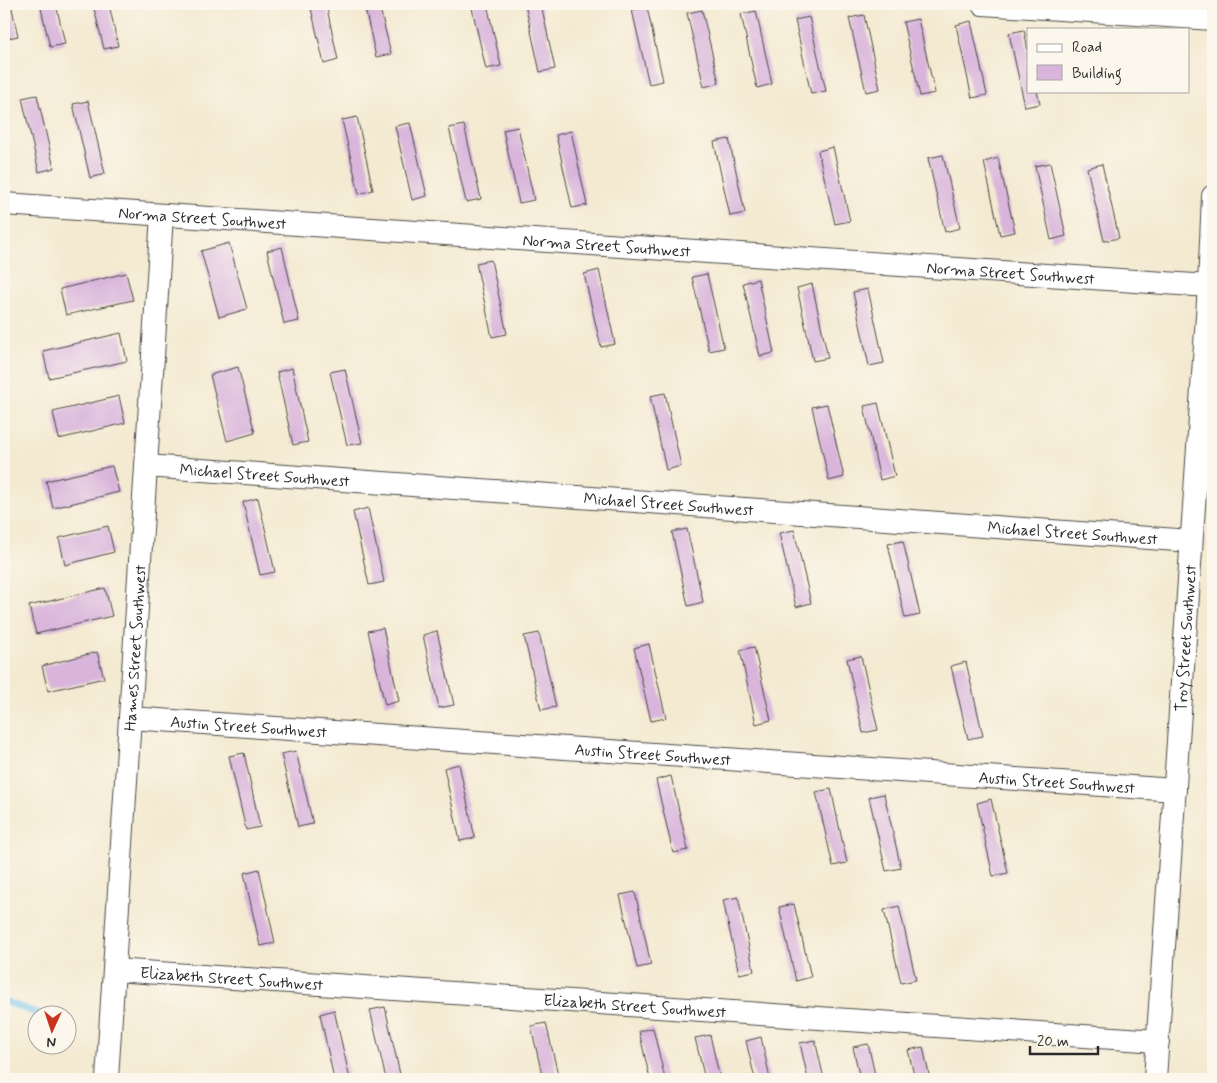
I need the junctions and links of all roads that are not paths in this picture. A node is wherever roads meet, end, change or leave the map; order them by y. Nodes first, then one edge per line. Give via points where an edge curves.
1 (983, 4) edge
2 (1213, 19) edge
3 (1213, 196) edge
4 (4, 204) edge
5 (162, 215) junction
6 (1209, 286) junction
7 (146, 466) junction
8 (1191, 541) junction
9 (130, 718) junction
10 (1175, 790) junction
11 (114, 970) junction
12 (1158, 1041) junction
13 (107, 1079) edge
14 (1155, 1079) edge

1 - 2 street
3 - 6 street, Troy Street Southwest
4 - 5 street, Norma Street Southwest
5 - 6 street, Norma Street Southwest
5 - 7 street, Hames Street Southwest
6 - 8 street, Troy Street Southwest
7 - 8 street, Michael Street Southwest
7 - 9 street, Hames Street Southwest
8 - 10 street, Troy Street Southwest
9 - 10 street, Austin Street Southwest
9 - 11 street, Hames Street Southwest
10 - 12 street, Troy Street Southwest
11 - 12 street, Elizabeth Street Southwest
11 - 13 street, Hames Street Southwest
12 - 14 street, Troy Street Southwest

